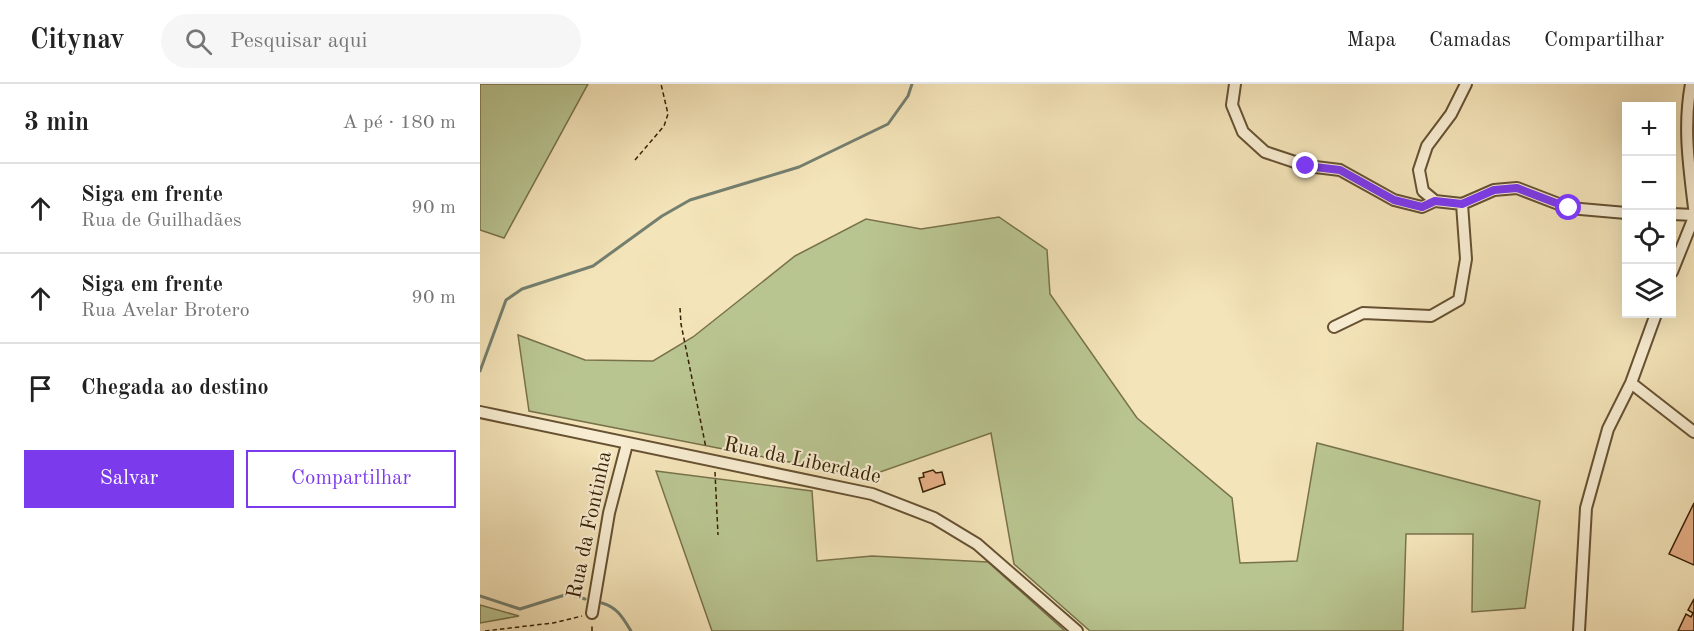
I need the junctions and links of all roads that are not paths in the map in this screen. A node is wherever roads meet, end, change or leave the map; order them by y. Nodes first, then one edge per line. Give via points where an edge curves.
1 (1234, 84) edge
2 (1466, 84) edge
3 (1690, 84) edge
4 (1435, 201) junction
5 (1462, 204) junction
6 (1694, 208) edge
7 (1622, 213) edge
8 (1676, 214) edge
9 (1694, 216) edge
10 (1674, 264) edge
11 (1654, 318) edge
12 (1334, 327) dead end
13 (1630, 383) junction
14 (480, 412) edge
15 (1694, 432) edge
16 (627, 444) junction
17 (592, 613) road end
18 (1077, 631) edge
19 (1579, 631) edge

1 - 4 street via 1232,105 1243,132 1265,152 1306,166 1340,170 1394,200 1422,207
2 - 4 street via 1451,114 1427,146 1419,170 1423,191
3 - 6 street via 1686,144
4 - 5 street
5 - 7 street via 1494,190 1517,188 1569,208
5 - 12 street via 1466,259 1459,300 1431,316 1363,313
8 - 9 street
9 - 10 street
11 - 13 street
13 - 15 street
13 - 19 street via 1608,429 1586,508
14 - 16 street, Rua da Liberdade
16 - 17 street, Rua da Fontinha via 609,513
16 - 18 street, Rua da Liberdade via 872,494 934,518 977,544

